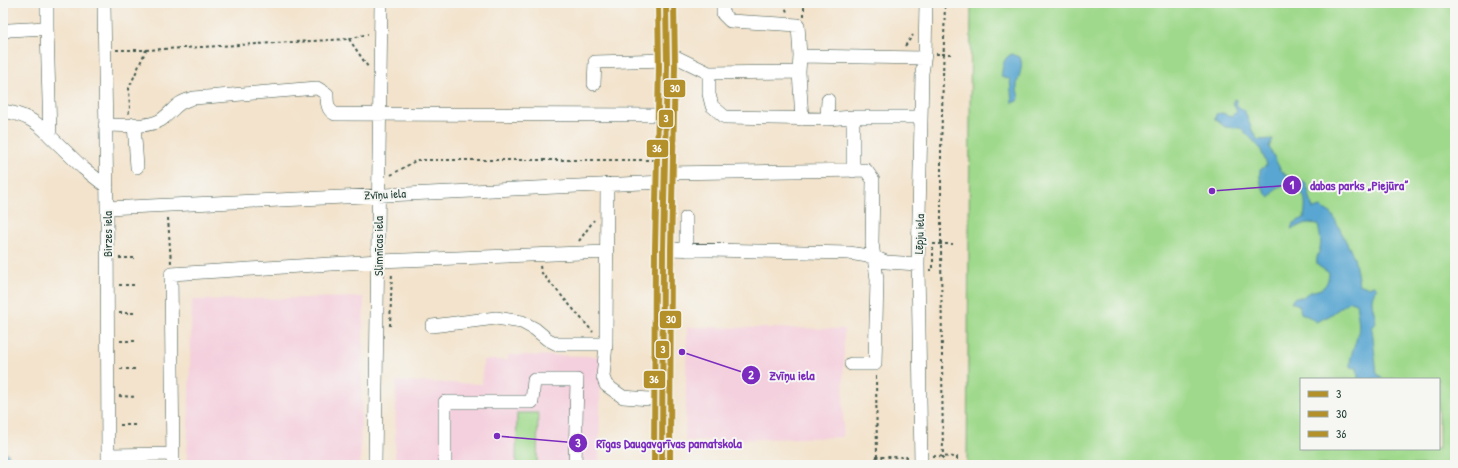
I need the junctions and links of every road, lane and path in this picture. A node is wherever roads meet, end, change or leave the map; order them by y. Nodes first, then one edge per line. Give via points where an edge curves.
1 (47, 3) edge
2 (104, 3) edge
3 (381, 3) edge
4 (666, 3) edge
5 (723, 3) edge
6 (825, 3) edge
7 (878, 3) edge
8 (926, 3) edge
9 (945, 3) edge
10 (804, 19) dead end
11 (47, 28) junction
12 (381, 30) junction
13 (3, 32) edge
14 (915, 33) dead end
15 (349, 39) junction
16 (104, 50) junction
17 (146, 50) junction
18 (900, 51) dead end
19 (943, 53) junction
20 (938, 54) dead end
21 (952, 54) dead end
22 (800, 56) junction
23 (667, 58) junction
24 (924, 58) junction
25 (799, 72) junction
26 (709, 74) junction
27 (594, 84) dead end
28 (380, 86) junction
29 (828, 100) dead end
30 (3, 111) edge
31 (380, 115) junction
32 (665, 115) junction
33 (853, 117) junction
34 (921, 117) junction
35 (802, 119) junction
36 (827, 120) junction
37 (105, 125) junction
38 (128, 125) junction
39 (50, 136) junction
40 (654, 160) dead end
41 (137, 167) dead end
42 (853, 171) junction
43 (664, 177) junction
44 (607, 184) junction
45 (107, 187) junction
46 (378, 189) junction
47 (167, 205) junction
48 (107, 208) junction
49 (607, 211) junction
50 (686, 218) dead end
51 (933, 244) dead end
52 (953, 244) dead end
53 (940, 245) junction
54 (663, 249) junction
55 (686, 250) junction
56 (607, 252) junction
57 (570, 253) junction
58 (539, 254) junction
59 (874, 257) junction
60 (115, 258) dead end
61 (136, 258) dead end
62 (379, 261) junction
63 (918, 264) junction
64 (171, 274) junction
65 (116, 285) dead end
66 (136, 285) dead end
67 (116, 313) dead end
68 (136, 313) dead end
69 (432, 326) dead end
70 (116, 340) dead end
71 (136, 341) dead end
72 (604, 344) junction
73 (851, 364) dead end
74 (875, 364) junction
75 (116, 369) dead end
76 (137, 369) dead end
77 (116, 396) dead end
78 (137, 397) dead end
79 (662, 400) junction
80 (116, 425) dead end
81 (137, 425) dead end
82 (936, 456) dead end
83 (942, 456) junction
84 (877, 457) junction
85 (173, 459) edge
86 (108, 460) edge
87 (921, 461) edge
88 (375, 465) edge
89 (445, 465) edge
90 (575, 465) edge
91 (662, 465) edge
92 (866, 465) edge
93 (942, 465) edge
94 (957, 465) edge

1 - 11 street
2 - 16 street, Birzes iela
3 - 12 street, Slimnīcas iela
4 - 23 street
5 - 22 street via 723,14 730,21 798,25
6 - 7 path
6 - 10 path via 804,4
8 - 24 street, Lēpju iela
9 - 19 path
11 - 13 street
11 - 39 street
12 - 15 path
12 - 28 street, Slimnīcas iela
14 - 18 path
15 - 17 path
15 - 28 path
16 - 17 path
16 - 37 street, Birzes iela
17 - 38 path via 129,88
19 - 20 path
19 - 21 path
19 - 53 path
22 - 24 street
22 - 25 street
23 - 26 street via 676,57
23 - 27 street via 595,62
23 - 32 street
24 - 34 street, Lēpju iela
25 - 26 street
25 - 35 street
26 - 35 street via 712,106 725,117
28 - 31 street, Slimnīcas iela
29 - 36 street
30 - 39 street via 26,117 41,126
31 - 32 street
31 - 38 street via 335,114 327,105 327,94 316,88 194,98 178,103 160,120
31 - 46 street, Slimnīcas iela
32 - 43 street
33 - 34 street
33 - 36 street
33 - 42 street
34 - 63 street, Lēpju iela
35 - 36 street
37 - 38 street
37 - 45 street, Birzes iela
38 - 41 street
39 - 45 street
40 - 46 path via 417,160
42 - 43 street, Zvīņu iela
42 - 59 street, Zvīņu iela via 866,170 873,180
43 - 44 street, Zvīņu iela
43 - 54 street
44 - 46 street, Zvīņu iela
44 - 49 street
45 - 48 street, Birzes iela
46 - 47 street, Zvīņu iela
46 - 62 street, Slimnīcas iela
47 - 48 street, Zvīņu iela
47 - 64 path
48 - 86 street, Birzes iela
49 - 56 street
49 - 57 path via 600,212
50 - 55 street
51 - 53 path
52 - 53 path
53 - 83 path
54 - 55 street
54 - 79 street
55 - 59 street via 849,253
56 - 57 street
56 - 72 street
57 - 58 street
58 - 62 street
58 - 72 path via 541,272
59 - 63 street via 886,262
59 - 74 street via 877,279
60 - 61 path
62 - 64 street
62 - 88 street, Slimnīcas iela
63 - 87 street, Lēpju iela
64 - 85 street
65 - 66 path
67 - 68 path
69 - 72 street via 496,318 522,322 557,344
70 - 71 path
72 - 79 street via 603,377 606,385 623,397
73 - 74 street
74 - 84 path
75 - 76 path
77 - 78 path
79 - 91 street
80 - 81 path
82 - 83 path
83 - 93 path
83 - 94 path via 958,457
84 - 87 path
84 - 92 path
85 - 86 street
89 - 90 street via 445,402 532,402 534,380 577,380

